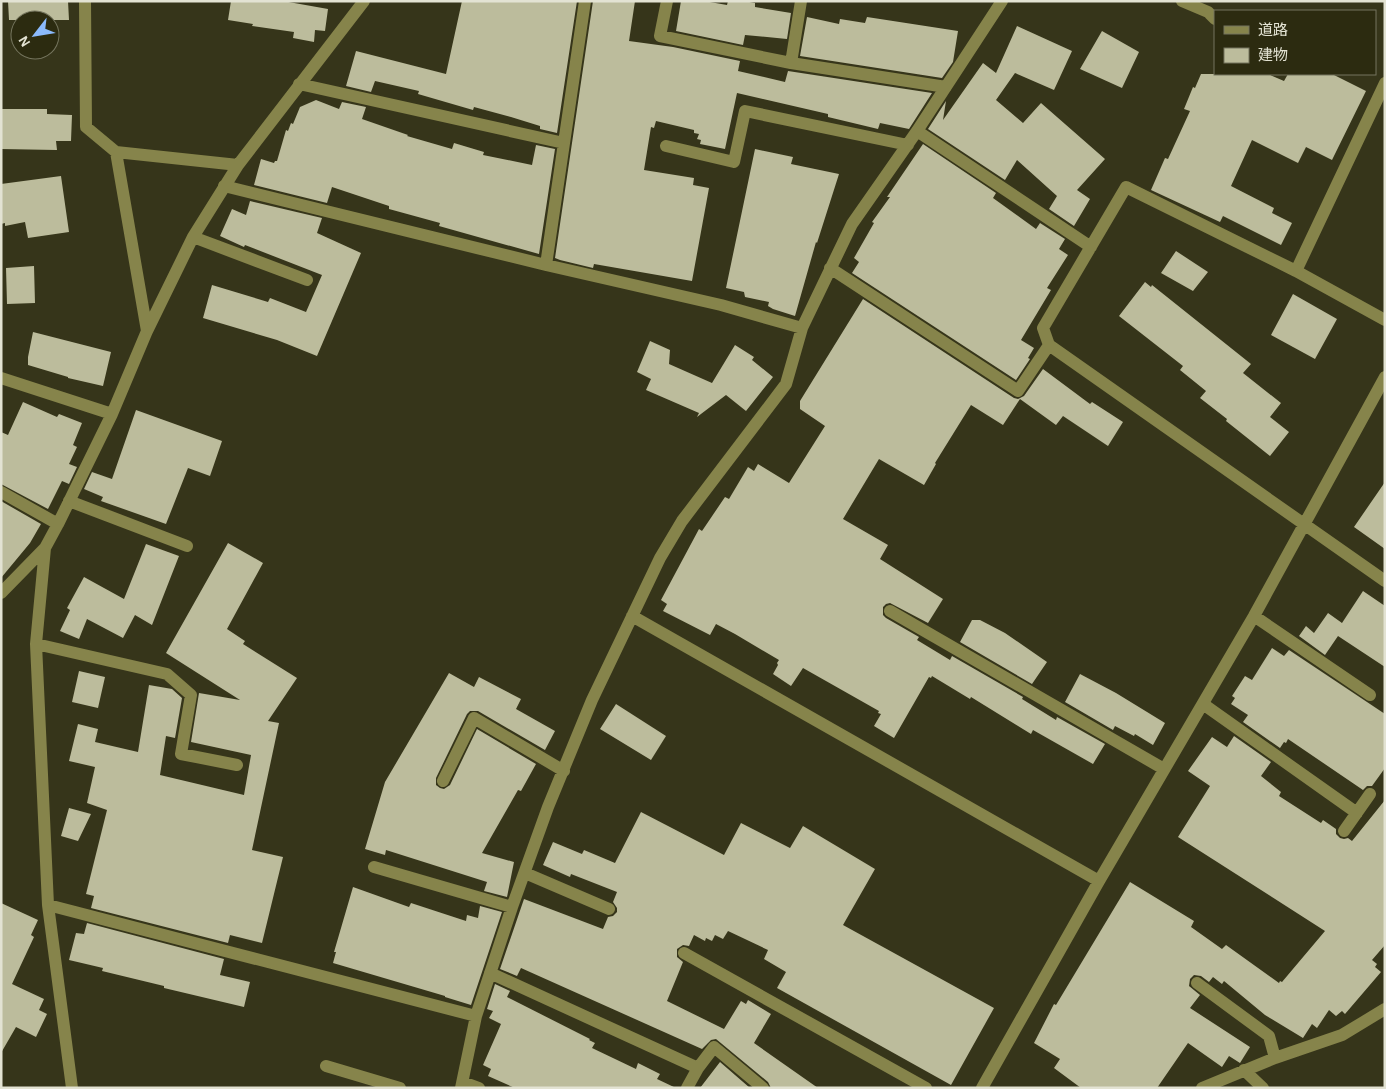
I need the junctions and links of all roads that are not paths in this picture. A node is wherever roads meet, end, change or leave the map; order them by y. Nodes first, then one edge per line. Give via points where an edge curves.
1 (85, 1) edge
2 (364, 1) edge
3 (585, 1) edge
4 (667, 1) edge
5 (801, 1) edge
6 (1002, 1) edge
7 (1182, 1) edge
8 (1214, 17) edge
9 (791, 63) junction
10 (1385, 83) edge
11 (299, 84) junction
12 (946, 87) junction
13 (917, 132) junction
14 (564, 143) junction
15 (908, 145) junction
16 (666, 146) dead end
17 (116, 152) junction
18 (238, 165) junction
19 (224, 186) junction
20 (193, 237) junction
21 (1091, 247) junction
22 (546, 265) junction
23 (830, 268) junction
24 (1296, 271) junction
25 (307, 280) dead end
26 (1385, 320) edge
27 (802, 328) junction
28 (147, 331) junction
29 (1049, 345) junction
30 (1385, 377) edge
31 (1, 378) edge
32 (112, 414) junction
33 (1, 492) edge
34 (69, 501) junction
35 (1304, 523) junction
36 (58, 524) junction
37 (187, 546) dead end
38 (45, 548) junction
39 (1385, 581) edge
40 (1, 594) edge
41 (890, 611) dead end
42 (632, 616) junction
43 (1254, 616) junction
44 (36, 644) junction
45 (1370, 696) dead end
46 (1203, 704) junction
47 (237, 765) dead end
48 (1164, 769) junction
49 (564, 771) junction
50 (443, 781) dead end
51 (1370, 794) dead end
52 (1357, 812) junction
53 (1344, 831) dead end
54 (374, 867) dead end
55 (525, 873) junction
56 (1099, 881) junction
57 (48, 905) junction
58 (512, 907) junction
59 (609, 909) dead end
60 (684, 953) dead end
61 (490, 973) junction
62 (1197, 984) dead end
63 (1385, 1009) edge
64 (476, 1016) junction
65 (1275, 1058) junction
66 (326, 1066) dead end
67 (698, 1068) junction
68 (1244, 1070) junction
69 (462, 1085) edge
70 (72, 1088) edge
71 (400, 1088) edge
72 (479, 1088) edge
73 (687, 1088) edge
74 (763, 1088) edge
75 (926, 1088) edge
76 (982, 1088) edge
77 (1202, 1088) edge
78 (1263, 1088) edge

1 - 17 street via 86,127
2 - 11 street
3 - 14 street
4 - 9 street via 660,36
5 - 9 street
6 - 12 street
7 - 8 street
9 - 12 street
10 - 24 street
11 - 14 street
11 - 18 street
12 - 13 street
13 - 15 street
13 - 21 street
14 - 22 street
15 - 16 street via 745,111 734,162
15 - 23 street via 852,224
17 - 18 street
17 - 28 street
18 - 19 street
19 - 20 street
19 - 22 street
20 - 25 street
20 - 28 street
21 - 24 street via 1126,187
21 - 29 street via 1043,328
22 - 27 street via 720,305
23 - 27 street
23 - 29 street via 1018,391
24 - 26 street
27 - 42 street via 786,384 682,521
28 - 32 street
29 - 35 street
30 - 35 street
31 - 32 street
32 - 34 street
33 - 36 street
34 - 36 street
34 - 37 street
35 - 39 street
35 - 43 street
36 - 38 street
38 - 40 street
38 - 44 street
41 - 48 street
42 - 49 street via 592,700
42 - 56 street
43 - 45 street
43 - 46 street
44 - 47 street via 168,674 190,695 181,754
44 - 57 street
46 - 48 street
46 - 52 street
48 - 56 street
49 - 50 street via 474,718
49 - 55 street
51 - 52 street
52 - 53 street
54 - 58 street
55 - 58 street
55 - 59 street
56 - 76 street
57 - 64 street
57 - 70 street
58 - 61 street
60 - 75 street
61 - 64 street
61 - 67 street
62 - 65 street via 1269,1036
63 - 65 street via 1342,1035
64 - 69 street
65 - 68 street
66 - 71 street
67 - 73 street
67 - 74 street via 714,1047
68 - 77 street
68 - 78 street
69 - 72 street

